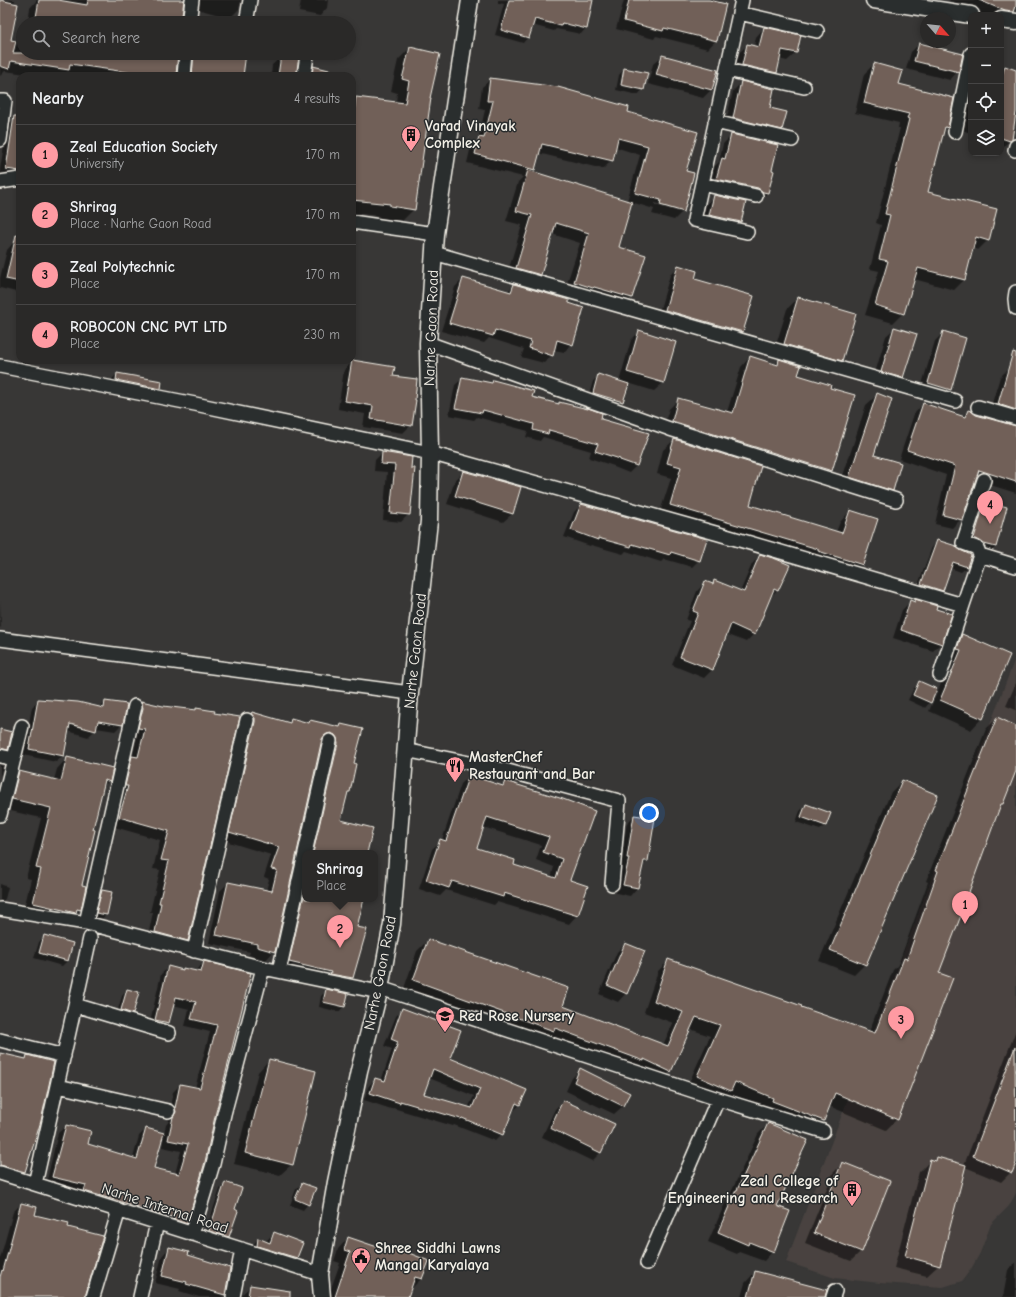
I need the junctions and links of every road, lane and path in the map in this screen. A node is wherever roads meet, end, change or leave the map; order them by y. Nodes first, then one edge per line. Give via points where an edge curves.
1 (192, 0) edge
2 (250, 0) edge
3 (470, 0) edge
4 (742, 0) edge
5 (874, 0) edge
6 (918, 3) edge
7 (739, 13) junction
8 (968, 14) edge
9 (190, 16) edge
10 (247, 16) edge
11 (1004, 20) edge
12 (1016, 22) edge
13 (817, 31) dead end
14 (185, 60) edge
15 (306, 60) edge
16 (968, 69) edge
17 (727, 70) junction
18 (184, 72) edge
19 (305, 72) edge
20 (804, 87) dead end
21 (0, 101) edge
22 (715, 122) junction
23 (955, 132) dead end
24 (0, 140) edge
25 (792, 140) dead end
26 (16, 180) edge
27 (0, 182) edge
28 (702, 184) junction
29 (756, 196) dead end
30 (356, 223) edge
31 (747, 232) dead end
32 (435, 234) junction
33 (434, 253) junction
34 (1016, 292) edge
35 (1016, 308) edge
36 (428, 343) junction
37 (0, 366) edge
38 (955, 401) dead end
39 (978, 407) dead end
40 (1016, 418) edge
41 (430, 453) junction
42 (984, 480) dead end
43 (896, 500) dead end
44 (980, 555) junction
45 (1016, 566) edge
46 (963, 604) junction
47 (0, 639) edge
48 (940, 675) dead end
49 (410, 693) junction
50 (135, 706) dead end
51 (247, 720) dead end
52 (22, 726) dead end
53 (330, 741) dead end
54 (405, 750) junction
55 (0, 756) edge
56 (14, 759) junction
57 (0, 815) edge
58 (306, 850) edge
59 (302, 868) edge
60 (612, 884) dead end
61 (0, 909) edge
62 (86, 923) junction
63 (90, 938) dead end
64 (194, 951) junction
65 (263, 968) junction
66 (279, 971) junction
67 (380, 990) junction
68 (75, 1005) junction
69 (169, 1033) dead end
70 (0, 1040) edge
71 (64, 1056) junction
72 (58, 1086) junction
73 (718, 1100) junction
74 (168, 1111) dead end
75 (823, 1131) dead end
76 (0, 1173) edge
77 (36, 1184) junction
78 (119, 1210) junction
79 (158, 1222) junction
80 (192, 1234) junction
81 (242, 1249) junction
82 (647, 1263) dead end
83 (320, 1274) junction
84 (93, 1297) edge
85 (140, 1297) edge
86 (233, 1297) edge
87 (322, 1297) edge

1 - 9 street
2 - 10 street
3 - 32 street, Narhe Gaon Road
4 - 7 street
5 - 6 street
6 - 8 street
7 - 13 street
7 - 17 street
11 - 12 street
14 - 18 street
15 - 19 street
16 - 23 street
17 - 20 street
17 - 22 street
21 - 24 street via 5,101
22 - 25 street
22 - 28 street
26 - 27 street
28 - 29 street
28 - 31 street via 694,220
30 - 32 street
32 - 33 street, Narhe Gaon Road
33 - 36 street, Narhe Gaon Road
33 - 38 street
34 - 35 street
36 - 41 street, Narhe Gaon Road
36 - 43 street via 670,429
37 - 41 street
39 - 40 street
41 - 46 street
41 - 49 street, Narhe Gaon Road via 429,521
42 - 44 street via 963,543 977,548
44 - 45 street
44 - 46 street
46 - 48 street
47 - 49 street
49 - 54 street, Narhe Gaon Road
50 - 62 street
51 - 64 street
52 - 56 street
53 - 58 street
54 - 60 street via 504,770 619,801
54 - 67 street, Narhe Gaon Road via 392,924
55 - 56 street
56 - 57 street
59 - 66 street
61 - 62 street
62 - 64 street
63 - 68 street
64 - 65 street
65 - 66 street
65 - 80 street via 213,1164
66 - 67 street
67 - 73 street
67 - 83 street, Narhe Gaon Road via 359,1071
68 - 69 street
68 - 71 street
70 - 71 street
71 - 72 street
72 - 74 street
72 - 77 street
73 - 75 street
73 - 82 street
76 - 77 street, Narhe Internal Road
77 - 78 street, Narhe Internal Road
78 - 79 street, Narhe Internal Road
78 - 84 street
79 - 80 street, Narhe Internal Road
79 - 85 street
80 - 81 street, Narhe Internal Road
81 - 83 street, Narhe Internal Road
81 - 86 street
83 - 87 street, Narhe Gaon Road

